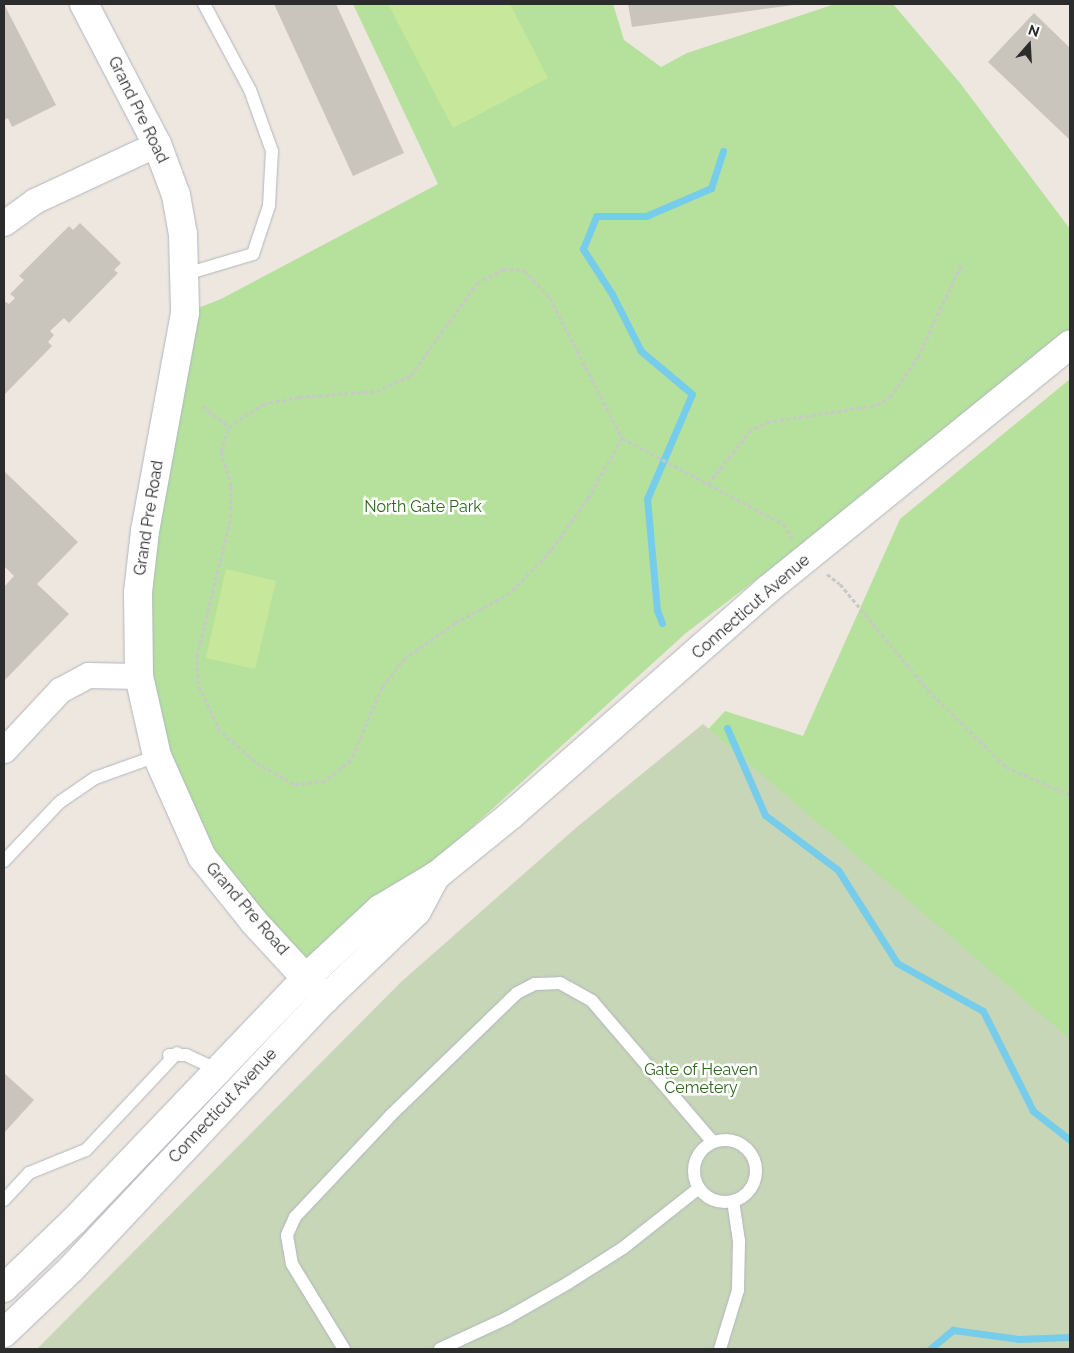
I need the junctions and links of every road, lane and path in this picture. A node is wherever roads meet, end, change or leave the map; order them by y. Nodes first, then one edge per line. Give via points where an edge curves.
1 (84, 4) edge
2 (204, 4) edge
3 (157, 144) junction
4 (4, 223) edge
5 (961, 265) dead end
6 (186, 274) junction
7 (1070, 345) edge
8 (203, 406) dead end
9 (229, 427) junction
10 (622, 438) junction
11 (708, 484) junction
12 (806, 559) junction
13 (139, 676) junction
14 (4, 750) edge
15 (157, 756) junction
16 (1070, 795) edge
17 (4, 861) edge
18 (437, 875) junction
19 (307, 977) junction
20 (324, 999) junction
21 (218, 1070) junction
22 (713, 1142) junction
23 (699, 1188) junction
24 (4, 1200) edge
25 (733, 1201) junction
26 (6, 1280) edge
27 (34, 1306) junction
28 (4, 1333) edge
29 (344, 1349) edge
30 (440, 1349) edge
31 (720, 1349) edge

1 - 3 main road, Grand Pre Road
2 - 6 lane via 250,90 272,151 269,197 253,254
3 - 4 street via 34,201
3 - 6 main road, Grand Pre Road via 176,195
5 - 11 path via 918,357 890,397 877,405 766,422 749,432
6 - 13 main road, Grand Pre Road via 183,322 141,561 137,634
7 - 12 main road, Connecticut Avenue
8 - 9 path
9 - 10 path via 263,404 299,397 377,391 411,375 477,283 502,269 524,270 550,298
9 - 10 path via 221,452 231,486 231,516 197,656 198,684 220,731 260,765 294,784 325,781 351,760 382,687 405,658 455,623 510,593 551,550 588,498
10 - 11 path
11 - 12 path via 783,524
12 - 16 path via 840,584 928,690 1006,767
12 - 18 main road, Connecticut Avenue
13 - 14 street via 88,676 60,690
13 - 15 main road, Grand Pre Road
15 - 17 lane via 88,782 60,802
15 - 19 main road, Grand Pre Road via 202,857 254,922
18 - 19 main road, Connecticut Avenue via 380,909
18 - 20 main road, Connecticut Avenue via 417,911
19 - 20 main road, Grand Pre Road
19 - 21 main road, Connecticut Avenue
20 - 27 main road, Connecticut Avenue
21 - 24 lane via 177,1054 167,1055 72,1155 29,1173
21 - 26 main road, Connecticut Avenue via 74,1221
22 - 23 lane via 698,1154 693,1168
22 - 25 lane via 733,1141 753,1155 755,1182 750,1191
22 - 29 lane via 592,1001 576,989 560,983 535,984 517,993 391,1115 295,1216 287,1235 292,1264
23 - 25 lane via 716,1201
23 - 30 lane via 623,1248 568,1283 506,1318
25 - 31 lane via 739,1241 738,1290
26 - 27 lane
27 - 28 main road, Connecticut Avenue

